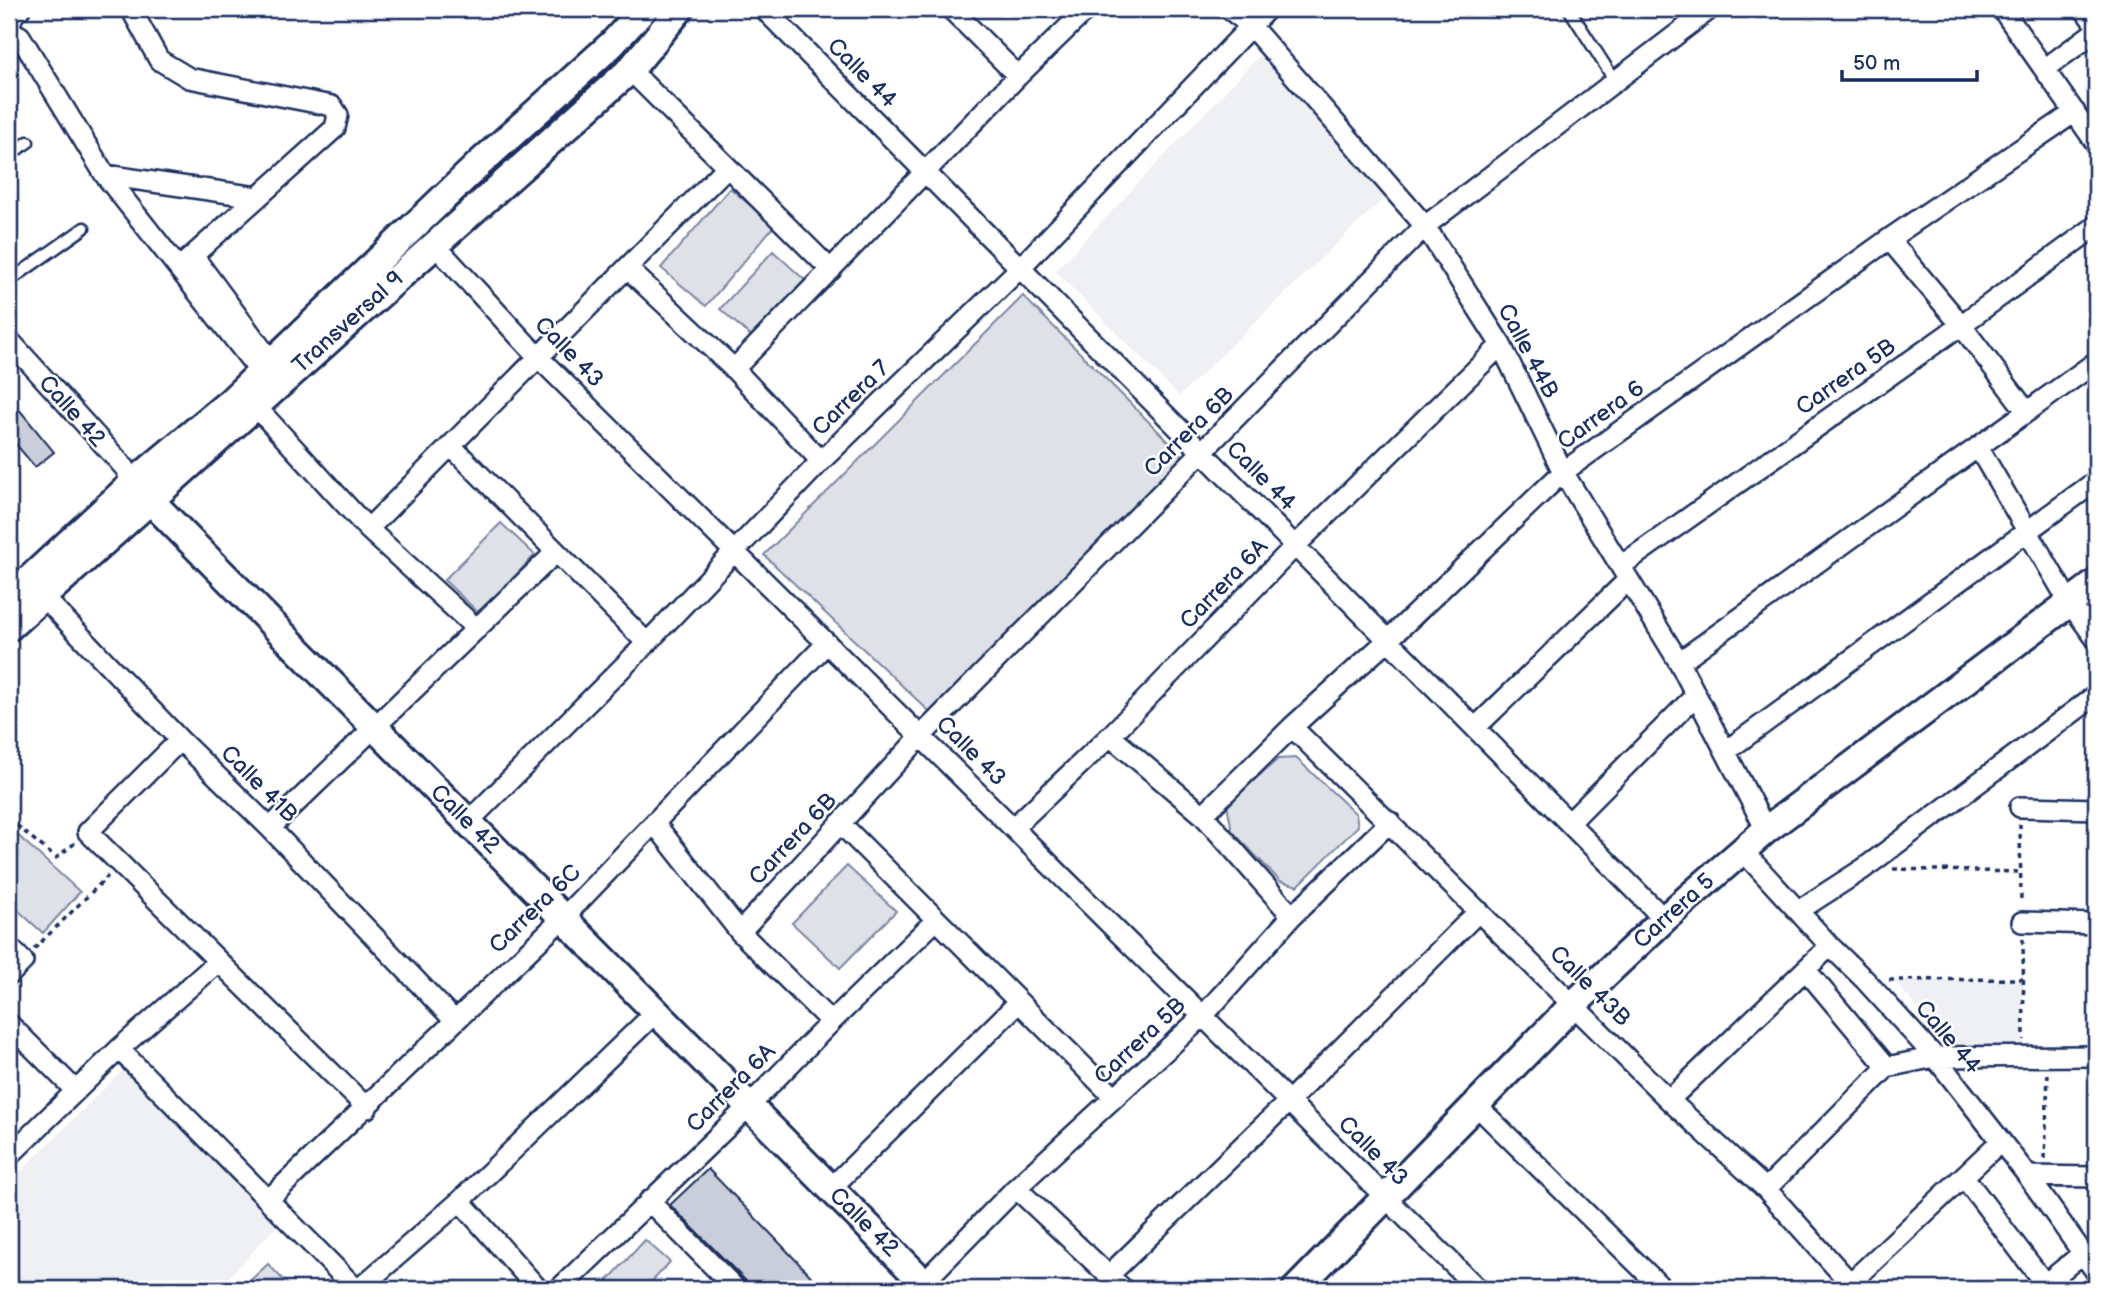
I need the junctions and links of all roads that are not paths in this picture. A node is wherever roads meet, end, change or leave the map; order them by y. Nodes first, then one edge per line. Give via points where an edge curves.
1 (20, 9) edge
2 (131, 9) edge
3 (644, 9) edge
4 (680, 9) edge
5 (764, 9) edge
6 (951, 9) edge
7 (1087, 9) edge
8 (1229, 9) edge
9 (1267, 9) edge
10 (1569, 9) edge
11 (1710, 9) edge
12 (2002, 9) edge
13 (2084, 9) edge
14 (1250, 25) junction
15 (2096, 25) edge
16 (9, 29) edge
17 (2096, 31) edge
18 (2046, 68) junction
19 (630, 70) junction
20 (1018, 76) junction
21 (1615, 81) junction
22 (2075, 112) junction
23 (28, 142) dead end
24 (2096, 143) edge
25 (9, 155) edge
26 (727, 167) junction
27 (925, 172) junction
28 (105, 175) junction
29 (257, 197) junction
30 (1425, 226) junction
31 (2096, 226) edge
32 (84, 228) dead end
33 (1889, 239) junction
34 (434, 244) junction
35 (187, 262) junction
36 (1020, 268) junction
37 (628, 269) junction
38 (831, 270) junction
39 (9, 281) edge
40 (1961, 325) junction
41 (9, 340) edge
42 (1501, 345) junction
43 (540, 358) junction
44 (2096, 362) edge
45 (734, 369) junction
46 (274, 374) junction
47 (248, 398) junction
48 (2027, 412) junction
49 (451, 446) junction
50 (1978, 447) junction
51 (1203, 453) junction
52 (821, 461) junction
53 (1563, 472) junction
54 (2096, 481) edge
55 (142, 492) junction
56 (368, 529) junction
57 (2027, 531) junction
58 (1295, 546) junction
59 (735, 551) junction
60 (555, 553) junction
61 (1625, 573) junction
62 (2096, 583) edge
63 (27, 592) edge
64 (2069, 602) junction
65 (9, 627) edge
66 (477, 629) junction
67 (2096, 639) edge
68 (1388, 640) junction
69 (647, 643) junction
70 (827, 643) junction
71 (1679, 662) junction
72 (2096, 695) edge
73 (1695, 696) junction
74 (375, 727) junction
75 (1292, 727) junction
76 (1475, 728) junction
77 (920, 736) junction
78 (1110, 736) junction
79 (180, 740) junction
80 (1726, 751) junction
81 (2020, 807) dead end
82 (2096, 809) edge
83 (1203, 815) junction
84 (468, 821) junction
85 (1390, 822) junction
86 (840, 823) junction
87 (1569, 823) junction
88 (655, 824) junction
89 (270, 828) junction
90 (1013, 828) junction
91 (1766, 830) junction
92 (1742, 850) junction
93 (1479, 911) junction
94 (1798, 911) junction
95 (1292, 916) junction
96 (563, 918) junction
97 (1664, 919) junction
98 (936, 920) junction
99 (2022, 922) dead end
100 (2096, 923) edge
101 (740, 932) junction
102 (1830, 946) junction
103 (16, 954) edge
104 (218, 962) junction
105 (1806, 970) junction
106 (9, 975) edge
107 (1018, 1002) junction
108 (1574, 1004) junction
109 (656, 1012) junction
110 (1203, 1016) junction
111 (455, 1021) junction
112 (831, 1022) junction
113 (9, 1024) edge
114 (119, 1049) junction
115 (2096, 1056) edge
116 (1935, 1057) junction
117 (1887, 1068) junction
118 (75, 1090) junction
119 (1115, 1097) junction
120 (1669, 1100) junction
121 (1289, 1101) junction
122 (749, 1106) junction
123 (1477, 1106) junction
124 (367, 1108) junction
125 (2001, 1142) junction
126 (9, 1156) edge
127 (2037, 1176) junction
128 (1964, 1177) junction
129 (2096, 1177) edge
130 (831, 1188) junction
131 (1016, 1188) junction
132 (1766, 1189) junction
133 (1387, 1198) junction
134 (268, 1200) junction
135 (460, 1201) junction
136 (649, 1201) junction
137 (2082, 1254) junction
138 (2096, 1272) edge
139 (1109, 1275) junction
140 (1847, 1286) edge
141 (924, 1287) edge
142 (2042, 1287) edge
143 (358, 1289) edge
144 (538, 1289) edge
145 (559, 1289) edge
146 (736, 1289) edge
147 (1124, 1289) edge
148 (1296, 1289) edge
149 (1478, 1289) edge
150 (1663, 1289) edge

1 - 16 street
2 - 29 street via 159,60 189,78 332,106 338,115 335,128
3 - 46 street, Transversal 9 via 612,44 479,164
4 - 19 street, Transversal 9
5 - 27 street, Calle 44
6 - 20 street
7 - 20 street
8 - 14 street, Calle 44B
9 - 14 street, Carrera 7
10 - 21 lane
11 - 21 street, Carrera 6B
12 - 18 street
13 - 15 street
14 - 30 street, Calle 44B
14 - 36 street, Carrera 7
16 - 28 street via 20,36
17 - 18 street
18 - 22 street
19 - 26 street
19 - 34 street, Transversal 9
20 - 27 street
21 - 30 street, Carrera 6B
22 - 24 street
22 - 33 street, Carrera 6
23 - 25 lane
26 - 37 street
26 - 38 street
27 - 36 street, Calle 44
27 - 38 street
28 - 29 street
28 - 35 street
29 - 35 street
30 - 42 street, Calle 44B
30 - 51 street, Carrera 6B
31 - 40 street, Carrera 5B
32 - 39 lane
33 - 40 street
33 - 53 street, Carrera 6
34 - 43 street, Calle 43
34 - 46 street, Transversal 9
35 - 46 street via 232,323 264,352
36 - 51 street, Calle 44
36 - 52 street, Carrera 7
37 - 43 street
37 - 45 street
38 - 45 street
40 - 48 street
40 - 61 street, Carrera 5B
41 - 55 street, Calle 42
42 - 53 street, Calle 44B
42 - 58 street, Carrera 6A
43 - 49 street
43 - 59 street, Calle 43
44 - 48 street
45 - 52 street
46 - 47 street, Transversal 9
47 - 55 street, Transversal 9
47 - 56 street
48 - 50 street
49 - 56 street
49 - 60 street
50 - 57 street
50 - 71 street
51 - 58 street, Calle 44
51 - 77 street, Carrera 6B
52 - 59 street, Carrera 7
53 - 61 street, Calle 44B
53 - 68 street, Carrera 6
54 - 57 street
55 - 63 street, Transversal 9
55 - 74 street, Calle 42
56 - 66 street
57 - 64 street
57 - 80 street
58 - 68 street, Calle 44
58 - 78 street, Carrera 6A
59 - 69 street, Carrera 7
59 - 70 street, Calle 43
60 - 66 street
60 - 69 street
61 - 71 street, Calle 44B
61 - 76 street, Carrera 5B
62 - 64 street, Carrera 5
63 - 65 street, Transversal 9
63 - 79 street, Calle 41B
64 - 67 street
64 - 91 street, Carrera 5
66 - 74 street
68 - 75 street, Carrera 6
68 - 76 street, Calle 44
69 - 84 street, Carrera 7
70 - 77 street, Calle 43
70 - 88 street, Carrera 6C
71 - 73 street, Calle 44B
72 - 94 street via 1863,869
73 - 80 street, Calle 44B
73 - 87 street
74 - 84 street, Calle 42
74 - 89 street
75 - 83 street, Carrera 6
75 - 85 street, Calle 43B
76 - 87 street, Calle 44
77 - 86 street, Carrera 6B
77 - 90 street, Calle 43
78 - 83 street
78 - 90 street, Carrera 6A
79 - 89 street, Calle 41B
79 - 104 street via 88,832
80 - 91 street, Calle 44B
81 - 82 street
83 - 95 street
84 - 96 street, Calle 42
85 - 93 street, Calle 43B
85 - 95 street, Carrera 5B
86 - 98 street
86 - 101 street, Carrera 6B
87 - 97 street, Calle 44
88 - 96 street, Carrera 6C
88 - 101 street
89 - 111 street, Calle 41B
90 - 110 street, Calle 43
91 - 92 street, Carrera 5
92 - 94 street, Calle 44
92 - 97 street, Carrera 5
93 - 108 street, Calle 43B
93 - 121 street
94 - 102 street, Calle 44
95 - 110 street, Carrera 5B
96 - 109 street, Calle 42
96 - 111 street, Carrera 6C
97 - 108 street, Carrera 5
98 - 107 street
98 - 112 street, Carrera 6A
99 - 100 street
101 - 112 street
102 - 105 street
102 - 116 street, Calle 44
103 - 106 street
104 - 114 street
104 - 124 street
105 - 117 street
105 - 120 street
107 - 119 street
107 - 130 street
108 - 120 street, Calle 43B
108 - 123 street, Carrera 5
109 - 122 street, Calle 42
109 - 135 street
110 - 119 street, Carrera 5B
110 - 121 street, Calle 43
111 - 124 street, Carrera 6C
112 - 122 street, Carrera 6A
113 - 118 street
114 - 118 street
114 - 134 street
115 - 116 street
116 - 117 street
116 - 125 street, Calle 44
117 - 132 street
118 - 126 street
119 - 131 street, Carrera 5B
120 - 132 street, Calle 43B
121 - 133 street, Calle 43
121 - 139 street
122 - 130 street, Calle 42
122 - 136 street, Carrera 6A
123 - 133 street, Carrera 5
123 - 150 street
124 - 134 street, Carrera 6C
125 - 127 street, Calle 44
125 - 128 street
127 - 129 street
127 - 137 street, Calle 44
128 - 140 street
128 - 142 street
130 - 141 street, Calle 42
131 - 139 street
131 - 141 street, Carrera 5B
132 - 140 street, Calle 43B
133 - 148 street, Carrera 5
133 - 149 street, Calle 43
134 - 143 street
135 - 143 street
135 - 144 street
136 - 145 street, Carrera 6A
136 - 146 street
137 - 138 street, Calle 44
137 - 142 street
139 - 147 street

